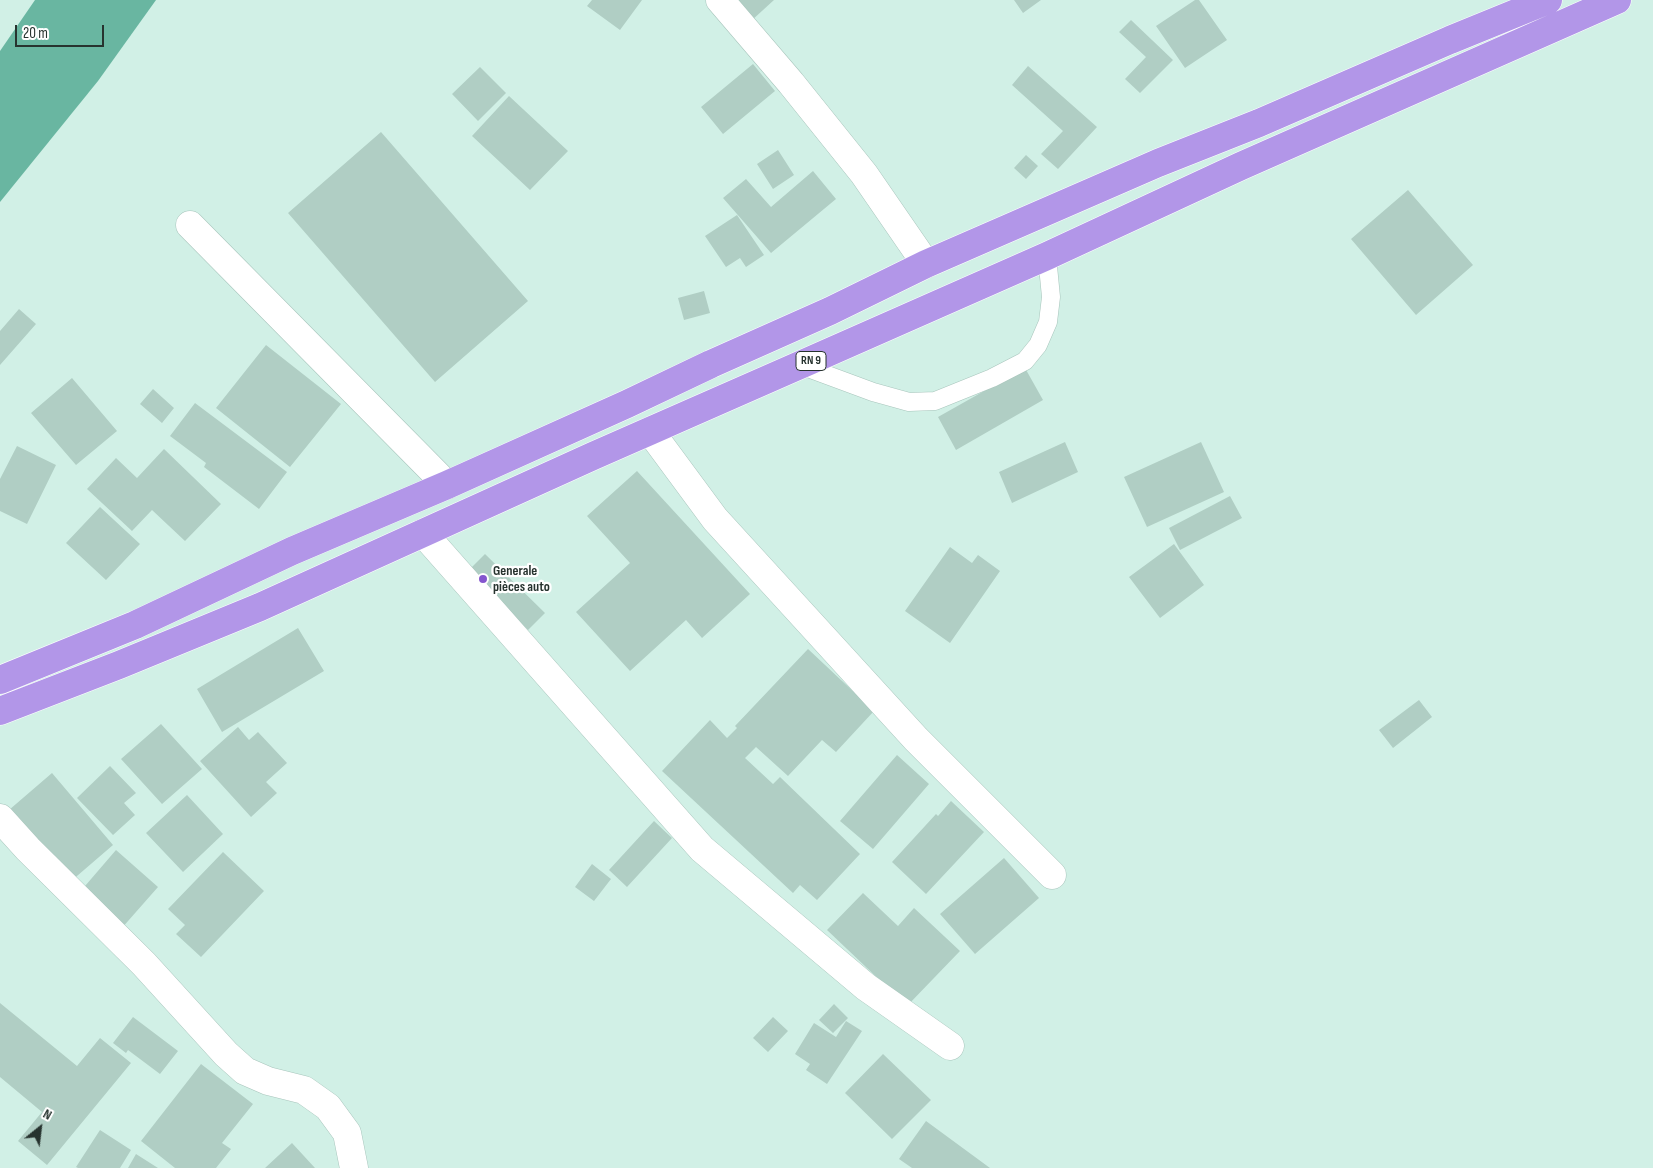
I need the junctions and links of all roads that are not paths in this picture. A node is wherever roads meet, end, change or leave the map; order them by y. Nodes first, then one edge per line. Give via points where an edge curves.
1 (720, 0) edge
2 (1548, 0) edge
3 (1618, 0) edge
4 (190, 225) dead end
5 (1047, 256) junction
6 (926, 264) junction
7 (800, 366) junction
8 (650, 431) junction
9 (447, 485) junction
10 (423, 533) junction
11 (0, 680) edge
12 (0, 710) edge
13 (0, 818) edge
14 (1052, 875) dead end
15 (950, 1046) dead end
16 (354, 1168) edge

1 - 6 street via 864,174
2 - 6 highway
3 - 5 highway, RN 9 via 1250,162
4 - 9 street
5 - 7 highway, RN 9
5 - 7 lane via 1051,297 1048,322 1038,345 1025,361 992,378 935,401 909,402
6 - 9 highway
7 - 8 highway, RN 9
8 - 10 highway, RN 9
8 - 14 street via 715,519 916,739
9 - 11 highway via 292,551 134,625
10 - 12 highway, RN 9 via 119,665
10 - 15 street via 702,849 866,987
13 - 16 street via 144,964 226,1054 245,1070 268,1081 304,1090 328,1107 347,1133

